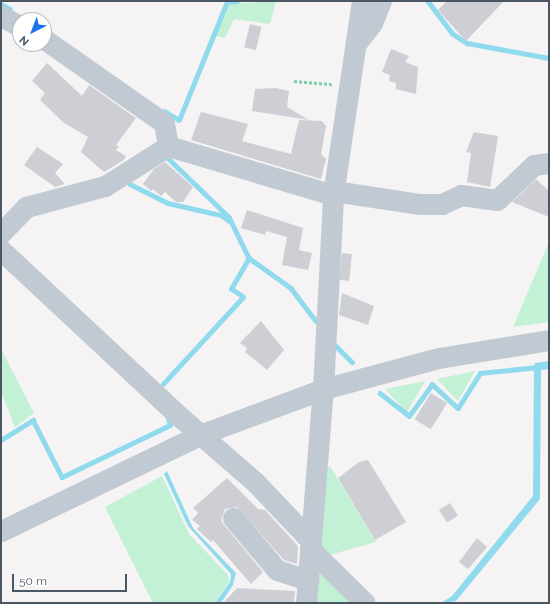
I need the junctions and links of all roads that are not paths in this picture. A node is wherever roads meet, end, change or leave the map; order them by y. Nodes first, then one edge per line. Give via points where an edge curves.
1 (362, 1) edge
2 (381, 1) edge
3 (1, 16) edge
4 (12, 22) edge
5 (355, 44) junction
6 (52, 45) edge
7 (168, 146) junction
8 (549, 163) edge
9 (333, 193) junction
10 (1, 233) edge
11 (1, 250) edge
12 (549, 340) edge
13 (323, 389) junction
14 (202, 434) junction
15 (233, 518) dead end
16 (1, 531) edge
17 (310, 545) junction
18 (308, 580) junction
19 (306, 603) edge
20 (365, 603) edge

1 - 5 street
2 - 5 street via 372,23
3 - 4 street
5 - 9 street
6 - 7 street via 164,123
7 - 9 street
7 - 10 street via 105,186 26,207
8 - 9 street via 534,165 497,200 461,195 442,204 420,204
9 - 13 street
11 - 14 street
12 - 13 street via 439,358
13 - 14 street
13 - 17 street
14 - 16 street
14 - 17 street via 256,483
15 - 18 street via 277,570
17 - 18 street
17 - 20 street
18 - 19 street

